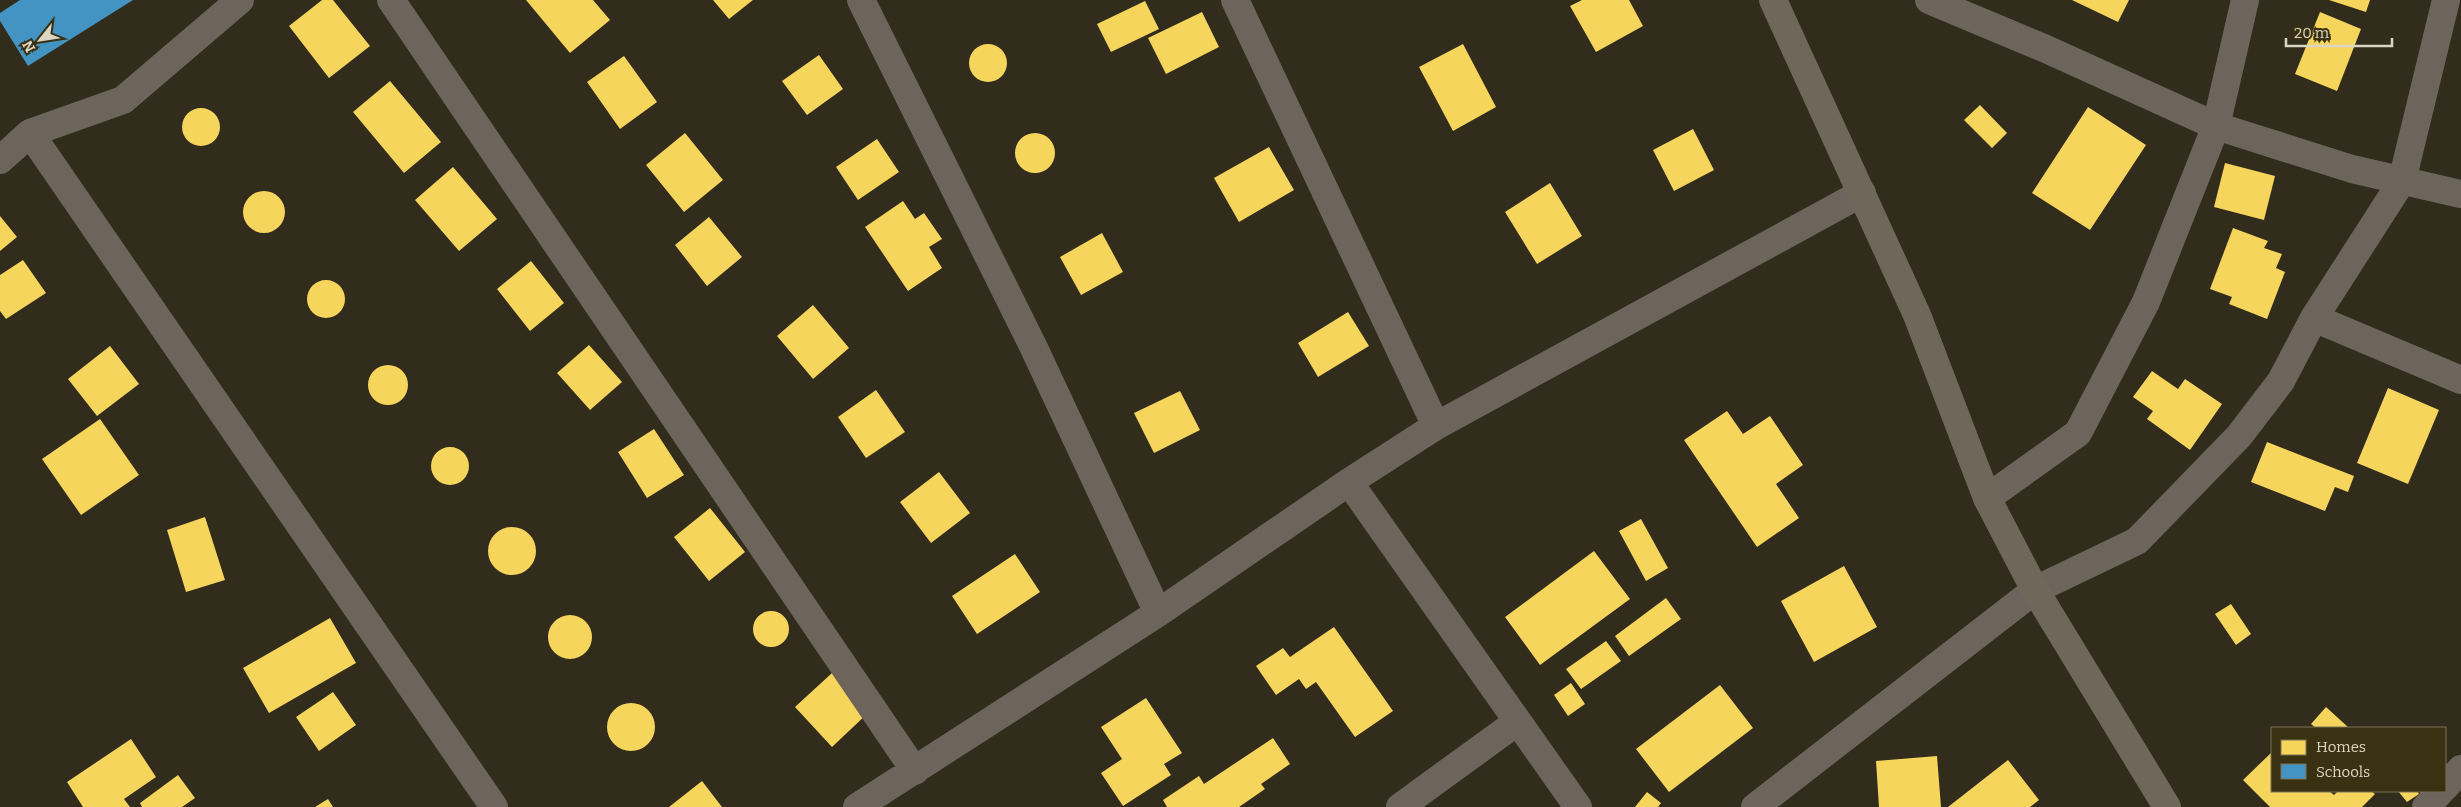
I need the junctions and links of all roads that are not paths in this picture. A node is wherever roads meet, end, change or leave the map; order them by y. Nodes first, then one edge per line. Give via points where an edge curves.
1 (240, 0) edge
2 (391, 0) edge
3 (861, 0) edge
4 (1234, 0) edge
5 (1773, 0) edge
6 (1929, 0) edge
7 (2245, 0) edge
8 (2446, 0) edge
9 (2216, 126) junction
10 (30, 133) junction
11 (0, 160) edge
12 (2402, 180) junction
13 (1862, 192) junction
14 (2461, 194) edge
15 (2314, 318) junction
16 (2461, 380) edge
17 (1436, 426) junction
18 (1349, 482) junction
19 (1987, 498) junction
20 (2035, 590) junction
21 (1158, 613) junction
22 (1517, 722) junction
23 (2461, 769) edge
24 (915, 771) junction
25 (2446, 786) edge
26 (2440, 792) edge
27 (494, 807) edge
28 (857, 807) edge
29 (1400, 807) edge
30 (1578, 807) edge
31 (1756, 807) edge
32 (2167, 807) edge
33 (2426, 807) edge

1 - 10 street via 123,100
2 - 24 street
3 - 21 street via 1033,346
4 - 17 street
5 - 13 street
6 - 9 street
7 - 9 street
8 - 12 street
9 - 12 street via 2352,169
9 - 19 street via 2146,302 2078,433
10 - 11 street
10 - 27 street
12 - 14 street
12 - 15 street
13 - 17 street
13 - 19 street via 1917,315
15 - 16 street
15 - 20 street via 2281,381 2239,436 2137,541
17 - 18 street
18 - 21 street
18 - 22 street
19 - 20 street
20 - 31 street
20 - 32 street
21 - 24 street
22 - 29 street
22 - 30 street
23 - 25 street
24 - 28 street
26 - 33 street

